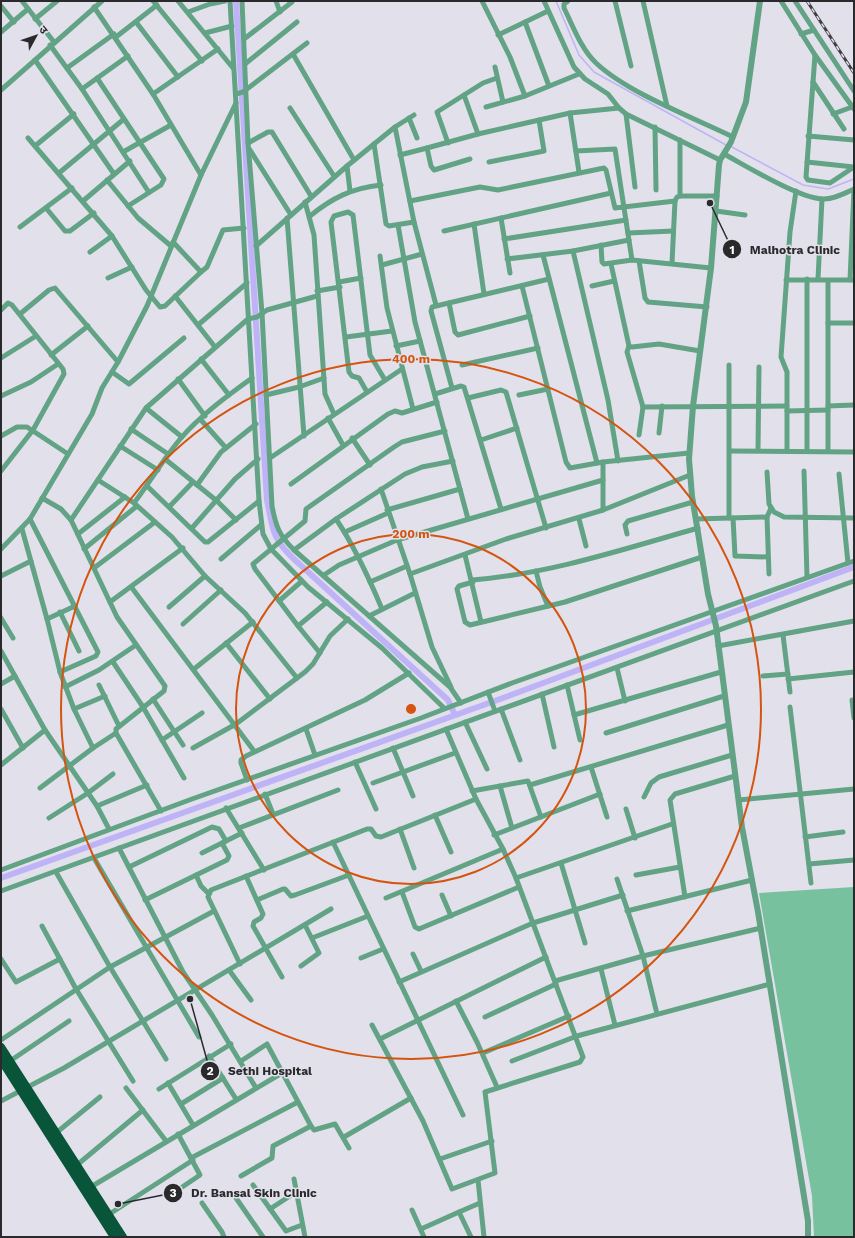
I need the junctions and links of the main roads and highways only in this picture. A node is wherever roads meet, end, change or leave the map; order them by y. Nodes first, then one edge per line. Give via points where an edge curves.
1 (1, 1047) edge
2 (4, 1064) edge
3 (24, 1089) junction
4 (88, 1188) junction
5 (114, 1237) edge
6 (122, 1237) edge

1 - 2 highway
2 - 3 highway
3 - 4 highway
3 - 4 highway via 77,1165
4 - 5 highway
4 - 6 highway

